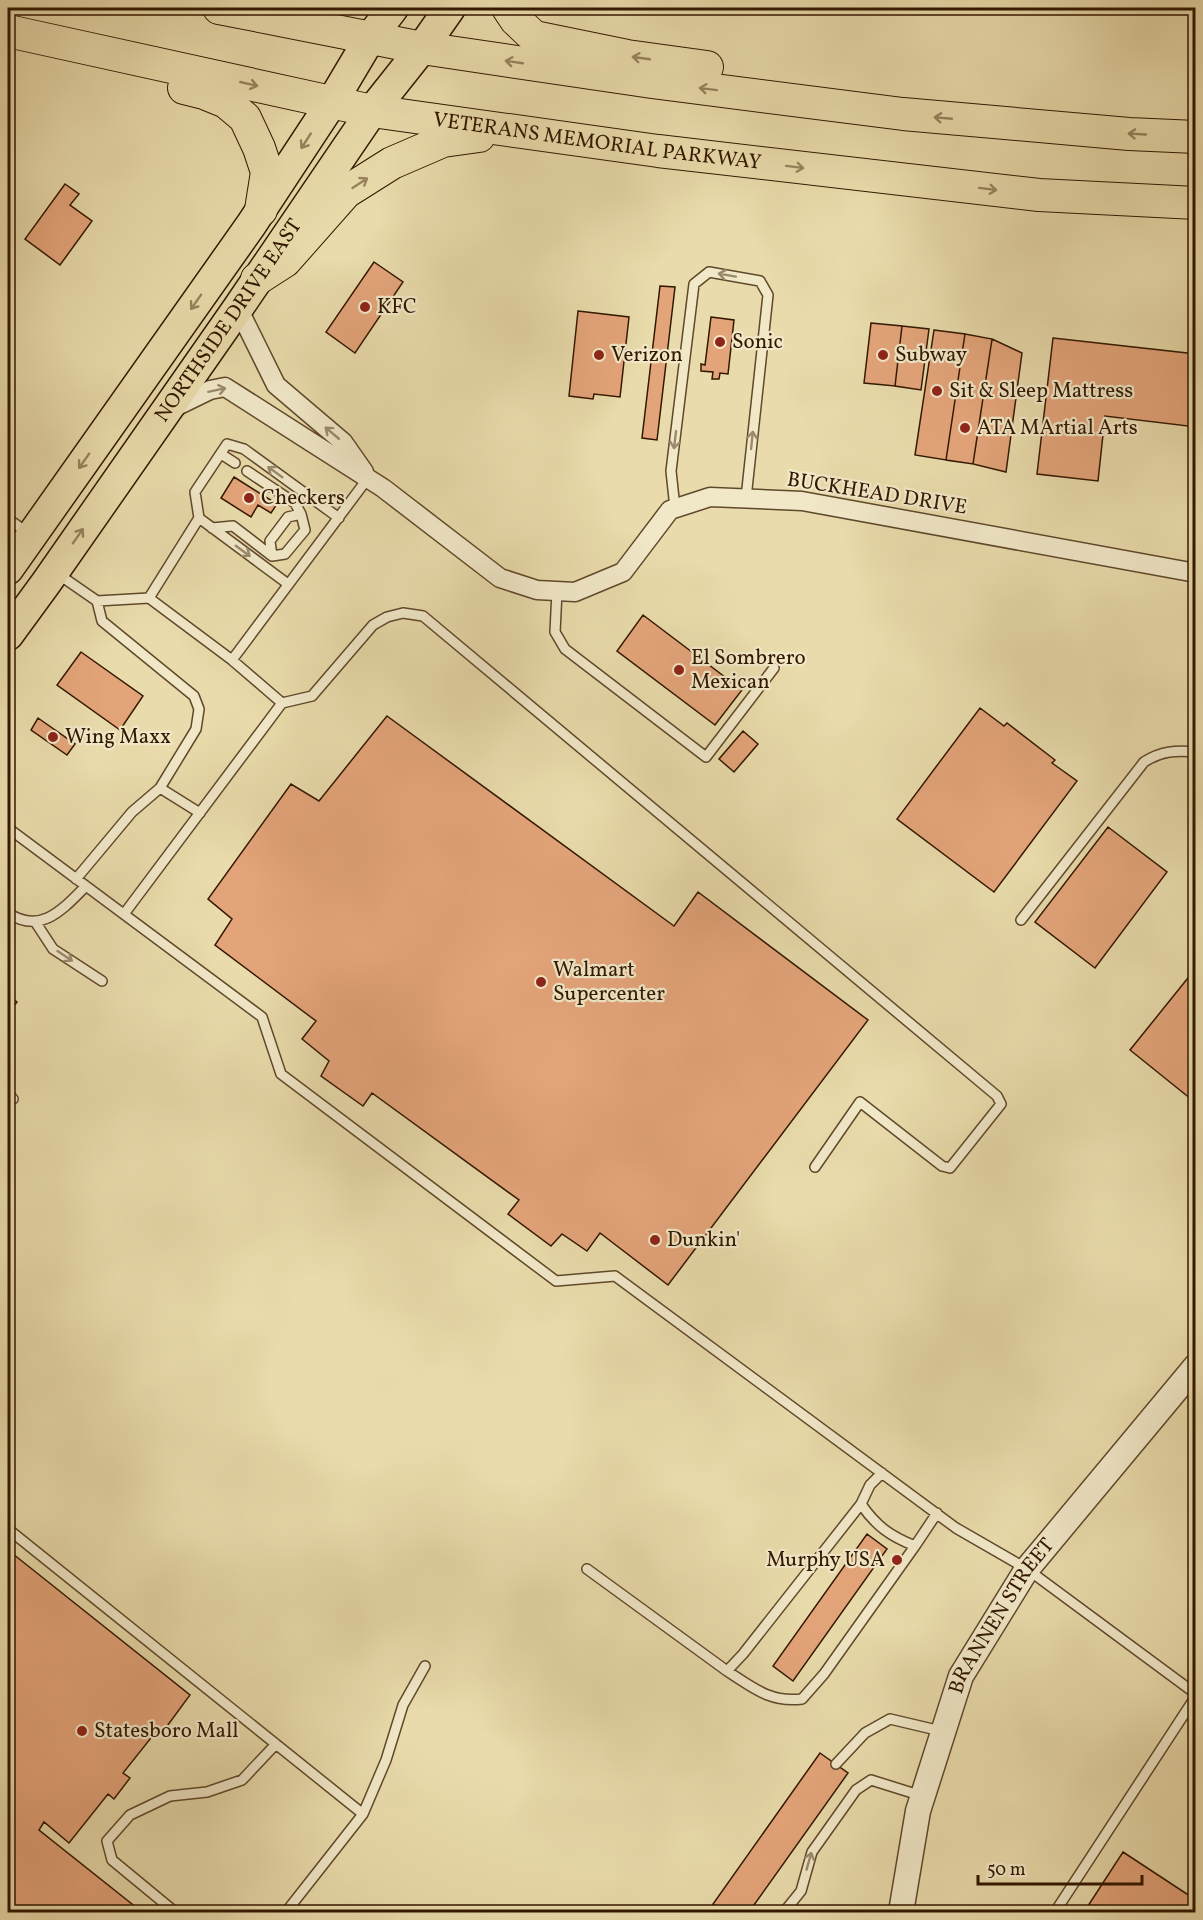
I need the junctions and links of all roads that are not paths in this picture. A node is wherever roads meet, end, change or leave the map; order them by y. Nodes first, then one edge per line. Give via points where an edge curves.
1 (282, 8) edge
2 (393, 8) edge
3 (450, 8) edge
4 (508, 8) edge
5 (227, 9) edge
6 (8, 31) edge
7 (370, 38) junction
8 (8, 48) edge
9 (422, 48) junction
10 (332, 102) junction
11 (372, 111) junction
12 (903, 114) junction
13 (513, 131) junction
14 (1196, 137) edge
15 (1196, 203) edge
16 (261, 210) junction
17 (257, 279) junction
18 (238, 308) junction
19 (163, 412) junction
20 (221, 454) junction
21 (235, 463) dead end
22 (247, 471) dead end
23 (368, 478) junction
24 (746, 498) junction
25 (675, 508) junction
26 (301, 514) junction
27 (199, 518) junction
28 (339, 518) junction
29 (19, 527) edge
30 (212, 528) junction
31 (272, 556) junction
32 (8, 569) edge
33 (54, 571) junction
34 (1196, 573) edge
35 (288, 584) junction
36 (557, 591) junction
37 (148, 598) junction
38 (97, 601) junction
39 (8, 634) edge
40 (232, 660) junction
41 (774, 668) dead end
42 (282, 703) junction
43 (1196, 752) edge
44 (160, 788) junction
45 (200, 813) junction
46 (8, 828) edge
47 (76, 879) junction
48 (86, 886) junction
49 (8, 913) edge
50 (124, 914) junction
51 (1021, 920) dead end
52 (36, 923) junction
53 (102, 981) dead end
54 (815, 1167) dead end
55 (1196, 1366) edge
56 (882, 1473) junction
57 (861, 1504) junction
58 (937, 1513) junction
59 (8, 1529) edge
60 (915, 1546) junction
61 (587, 1569) dead end
62 (1027, 1569) junction
63 (425, 1666) dead end
64 (727, 1671) junction
65 (1196, 1695) edge
66 (943, 1731) junction
67 (276, 1744) junction
68 (836, 1764) dead end
69 (922, 1796) junction
70 (363, 1814) junction
71 (175, 1912) edge
72 (286, 1912) edge
73 (784, 1912) edge
74 (902, 1912) edge
75 (1055, 1912) edge

1 - 5 highway
2 - 7 main road, NORTHSIDE DRIVE EAST
3 - 9 main road, NORTHSIDE DRIVE EAST
12 -> 4 highway via 727,70 534,38
5 - 7 highway
6 -> 10 highway, VETERANS MEMORIAL PARKWAY
7 - 9 highway
7 - 10 main road, NORTHSIDE DRIVE EAST
8 - 16 highway via 204,93 226,102 245,118 267,172
9 - 11 main road, NORTHSIDE DRIVE EAST
12 -> 9 highway
10 - 11 highway, VETERANS MEMORIAL PARKWAY
10 -> 16 main road, NORTHSIDE DRIVE EAST
11 - 13 highway, VETERANS MEMORIAL PARKWAY
11 - 17 main road, NORTHSIDE DRIVE EAST
14 -> 12 highway
13 -> 15 highway, VETERANS MEMORIAL PARKWAY via 1040,195
17 -> 13 highway via 285,261 346,192 392,163 442,141
16 -> 29 main road, NORTHSIDE DRIVE EAST
17 - 18 main road, NORTHSIDE DRIVE EAST
18 - 19 main road, NORTHSIDE DRIVE EAST
23 -> 18 street, BUCKHEAD DRIVE via 343,442 276,385
19 -> 23 street, BUCKHEAD DRIVE via 225,387
33 -> 19 main road, NORTHSIDE DRIVE EAST
20 - 21 lane
20 - 27 lane via 195,492
28 -> 20 lane via 244,449 227,444
22 - 26 lane via 295,502
23 - 28 lane
23 - 36 street, BUCKHEAD DRIVE via 500,578 537,590
24 - 25 street, BUCKHEAD DRIVE via 710,497
24 -> 25 lane via 768,295 760,281 709,272 693,284 671,471
24 - 34 street, BUCKHEAD DRIVE via 802,501
25 - 36 street, BUCKHEAD DRIVE via 622,572 575,591
26 - 31 lane via 288,517 270,542
26 - 31 lane via 305,530 285,554
27 - 30 lane
27 - 37 lane
28 - 35 lane
29 - 32 main road, NORTHSIDE DRIVE EAST
30 - 31 lane via 233,526
30 -> 35 lane
33 - 38 lane
33 - 39 main road, NORTHSIDE DRIVE EAST
35 - 40 lane
36 - 41 lane via 555,632 565,649 706,757
37 - 38 lane
37 - 40 lane
38 - 44 lane via 102,621 194,696 200,709 196,729
40 - 42 lane
42 - 45 lane
42 - 54 lane via 312,696 373,625 403,613 423,616 998,1096 1001,1104 950,1168 942,1166 860,1102
43 - 51 lane via 1156,754 1144,762
44 - 45 lane
44 - 47 lane via 132,812
45 - 50 lane
46 - 47 lane
47 - 48 lane
48 - 50 lane
48 - 52 lane via 60,913
49 - 52 lane
50 - 56 lane via 262,1017 281,1074 556,1281 615,1276
52 -> 53 lane via 53,949
55 - 62 street, BRANNEN STREET
56 - 57 lane via 870,1485
56 - 58 lane
57 - 60 lane via 873,1522
57 - 64 lane
58 - 60 lane
58 - 62 lane
59 - 67 lane
60 - 64 lane via 802,1699 786,1701 759,1692
61 - 64 lane
62 - 65 lane
62 - 66 street, BRANNEN STREET via 961,1676
63 - 70 lane via 403,1705
65 - 75 lane
66 - 68 lane via 890,1719 865,1733
66 - 69 street, BRANNEN STREET
67 - 70 lane
67 - 71 lane via 242,1780 207,1792 170,1796 130,1815 107,1841 112,1860
73 -> 69 lane via 801,1891 812,1852 856,1790 871,1780
69 - 74 street, BRANNEN STREET
70 - 72 lane

